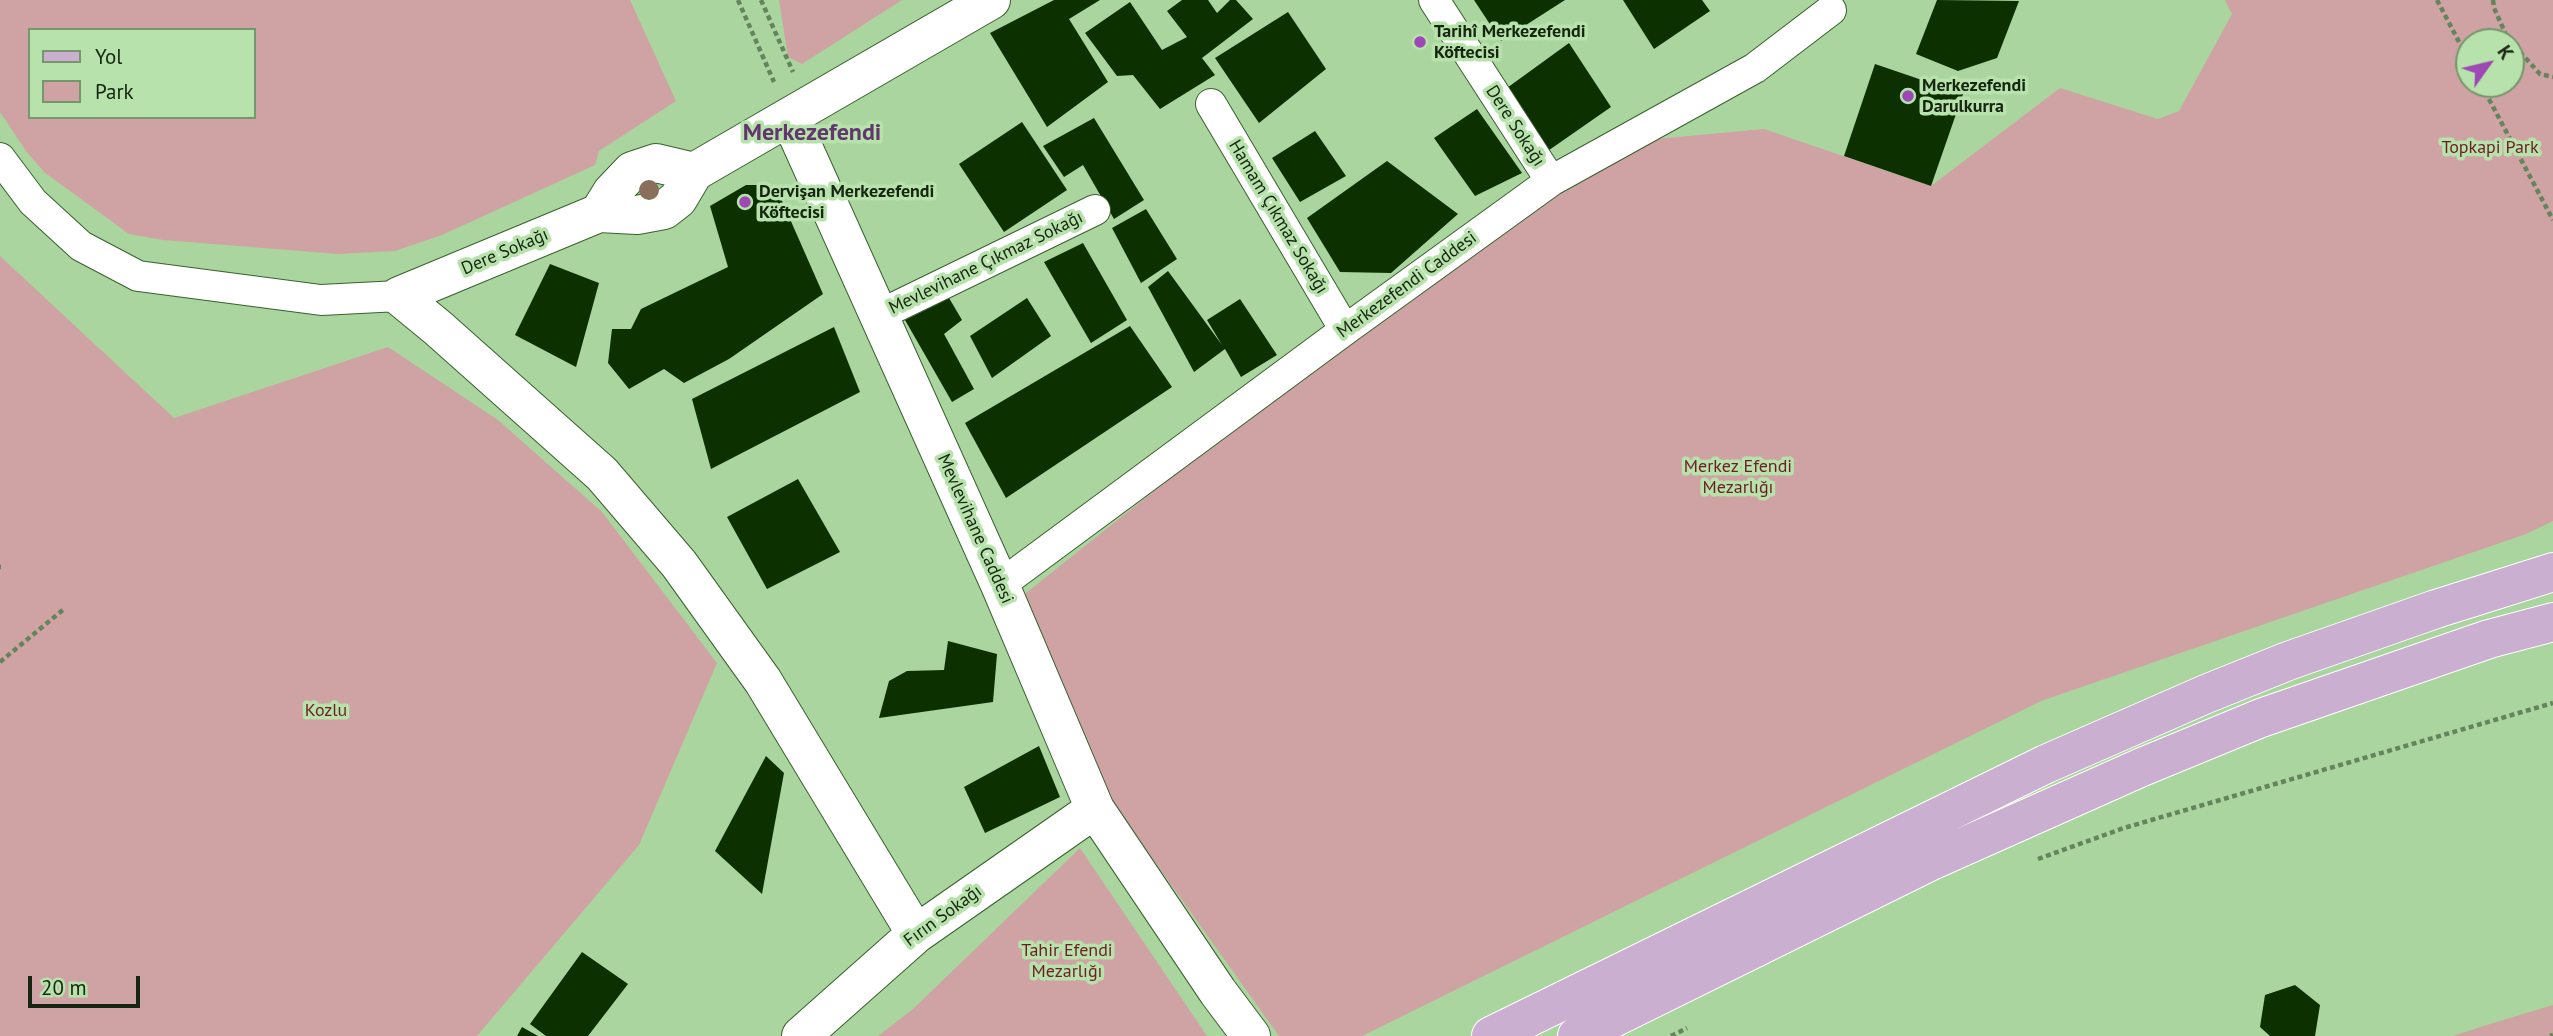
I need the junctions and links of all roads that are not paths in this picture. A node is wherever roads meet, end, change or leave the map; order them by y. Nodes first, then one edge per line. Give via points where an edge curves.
1 (991, 0) edge
2 (1434, 0) edge
3 (1831, 10) dead end
4 (1211, 104) dead end
5 (790, 118) junction
6 (0, 158) edge
7 (1551, 181) junction
8 (1096, 210) dead end
9 (399, 296) junction
10 (877, 316) junction
11 (1345, 330) junction
12 (2553, 572) edge
13 (1000, 585) junction
14 (2553, 622) edge
15 (1095, 809) junction
16 (916, 934) junction
17 (801, 1036) edge
18 (1251, 1036) edge
19 (1491, 1036) edge
20 (1577, 1036) edge

1 - 5 street
2 - 7 street, Dere Sokağı
3 - 7 street, Merkezefendi Caddesi via 1755,68
4 - 11 street, Hamam Çıkmaz Sokağı
5 - 9 street, Dere Sokağı via 694,172 678,199 664,210 637,215 599,213
5 - 10 street, Mevlevihane Caddesi
6 - 9 street, Dere Sokağı via 33,202 81,246 138,276 321,300
7 - 11 street, Merkezefendi Caddesi
8 - 10 street, Mevlevihane Çıkmaz Sokağı
9 - 16 street via 602,474 679,564 763,681
10 - 13 street, Mevlevihane Caddesi
11 - 13 street, Merkezefendi Caddesi
12 - 19 main road via 2325,648 2206,694 2046,764
13 - 15 street, Mevlevihane Caddesi
14 - 20 main road via 2489,639 2273,713 2154,762 1929,862
15 - 16 street, Fırın Sokağı
15 - 18 street, Mevlevihane Caddesi
16 - 17 street, Fırın Sokağı

